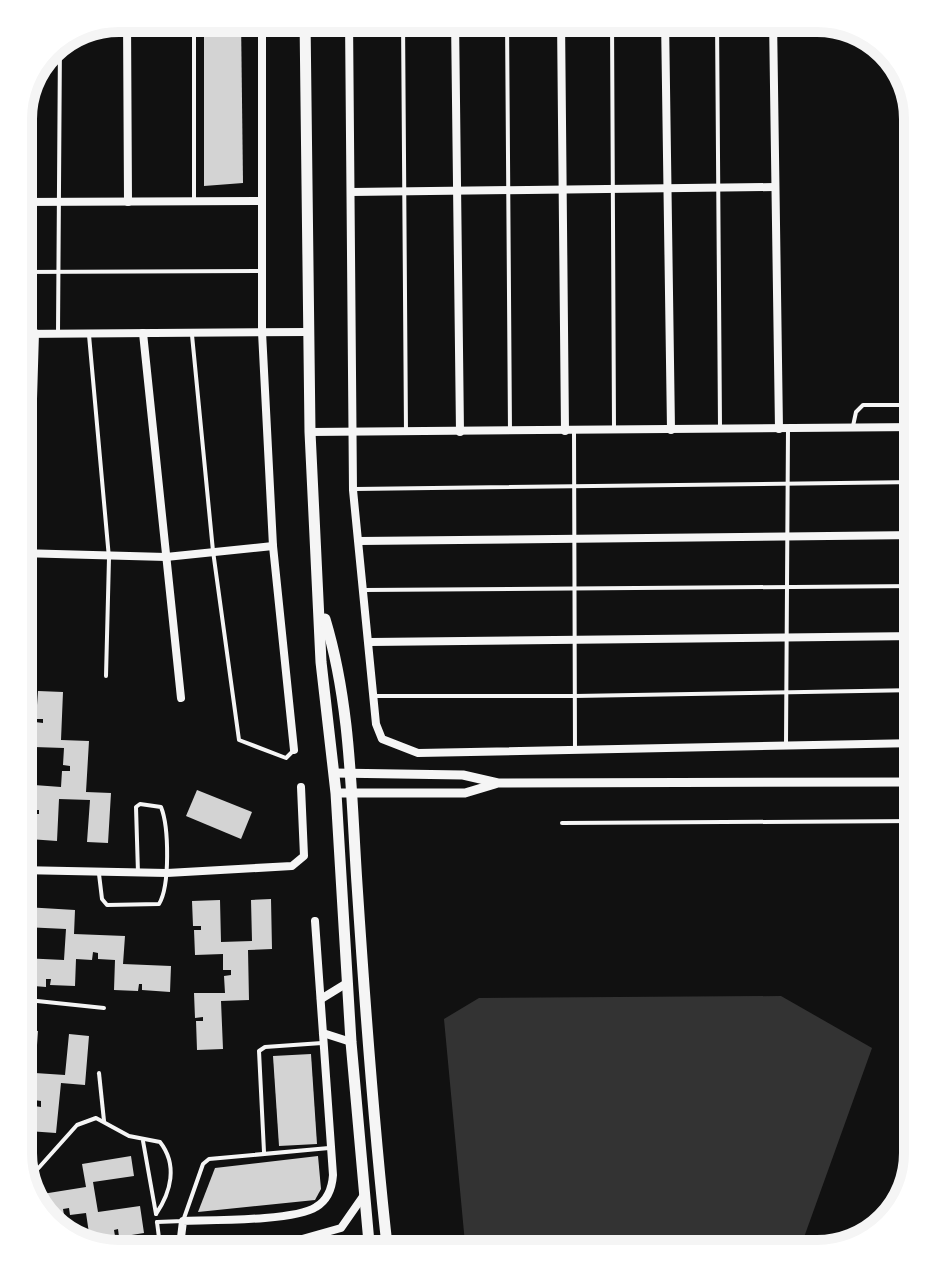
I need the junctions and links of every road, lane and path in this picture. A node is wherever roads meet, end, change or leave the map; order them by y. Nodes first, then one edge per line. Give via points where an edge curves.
1 (127, 32) edge
2 (194, 32) edge
3 (262, 32) edge
4 (305, 32) edge
5 (349, 32) edge
6 (403, 32) edge
7 (455, 32) edge
8 (507, 32) edge
9 (561, 32) edge
10 (612, 32) edge
11 (665, 32) edge
12 (717, 32) edge
13 (773, 32) edge
14 (60, 56) edge
15 (720, 187) junction
16 (774, 187) junction
17 (667, 188) junction
18 (562, 189) junction
19 (615, 189) junction
20 (508, 190) junction
21 (404, 191) junction
22 (457, 191) junction
23 (351, 192) junction
24 (260, 201) junction
25 (32, 202) edge
26 (61, 202) junction
27 (128, 202) junction
28 (194, 202) junction
29 (261, 271) junction
30 (32, 272) edge
31 (59, 272) junction
32 (262, 332) junction
33 (308, 332) junction
34 (32, 333) edge
35 (35, 333) junction
36 (58, 333) junction
37 (89, 333) junction
38 (143, 333) junction
39 (192, 333) junction
40 (35, 393) joint
41 (904, 405) edge
42 (904, 427) edge
43 (853, 428) junction
44 (783, 429) junction
45 (614, 430) junction
46 (671, 430) junction
47 (720, 430) junction
48 (570, 431) junction
49 (310, 432) junction
50 (460, 432) junction
51 (510, 432) junction
52 (352, 433) junction
53 (406, 433) junction
54 (33, 447) joint
55 (32, 464) edge
56 (904, 482) edge
57 (787, 484) junction
58 (575, 486) junction
59 (353, 490) junction
60 (904, 535) edge
61 (787, 536) junction
62 (575, 539) junction
63 (359, 541) junction
64 (273, 546) junction
65 (213, 551) junction
66 (32, 554) edge
67 (166, 557) junction
68 (109, 558) junction
69 (904, 586) edge
70 (787, 588) junction
71 (575, 589) junction
72 (364, 590) junction
73 (320, 603) junction
74 (904, 636) edge
75 (787, 637) junction
76 (370, 642) junction
77 (575, 642) junction
78 (106, 676) dead end
79 (904, 690) edge
80 (786, 693) junction
81 (374, 696) junction
82 (575, 696) junction
83 (181, 698) dead end
84 (904, 743) edge
85 (786, 745) junction
86 (294, 750) joint
87 (575, 750) junction
88 (351, 772) junction
89 (334, 773) junction
90 (904, 782) edge
91 (498, 783) junction
92 (301, 787) dead end
93 (353, 792) junction
94 (336, 793) junction
95 (904, 821) edge
96 (562, 823) dead end
97 (32, 871) edge
98 (138, 873) junction
99 (167, 873) junction
100 (99, 874) junction
101 (315, 921) dead end
102 (347, 983) junction
103 (321, 999) junction
104 (32, 1000) edge
105 (104, 1008) dead end
106 (323, 1038) junction
107 (351, 1042) junction
108 (99, 1073) dead end
109 (104, 1121) junction
110 (143, 1141) junction
111 (331, 1148) junction
112 (264, 1152) junction
113 (35, 1172) edge
114 (364, 1195) junction
115 (156, 1214) junction
116 (183, 1221) junction
117 (157, 1222) junction
118 (159, 1240) edge
119 (181, 1240) edge
120 (292, 1240) edge
121 (369, 1240) edge
122 (387, 1240) edge

1 - 27 street
2 - 28 lane
3 - 24 street
4 - 33 main road
5 - 23 street
6 - 21 lane
7 - 22 street
8 - 20 lane
9 - 18 street
10 - 19 lane
11 - 17 street
12 - 15 lane
13 - 16 street
14 - 26 lane
15 - 16 street
15 - 17 street
15 - 47 lane
16 - 44 street
17 - 19 street
17 - 46 street
18 - 19 street
18 - 20 street
18 - 48 street
19 - 45 lane
20 - 22 street
20 - 51 lane
21 - 22 street
21 - 23 street
21 - 53 lane
22 - 50 street
23 - 52 street
24 - 28 street
24 - 29 street
25 - 26 street
26 - 27 street
26 - 31 lane
27 - 28 street
29 - 31 lane
29 - 32 street
30 - 31 lane
31 - 36 lane
32 - 33 street
32 - 39 street
32 - 64 street
33 - 49 main road
34 - 35 street
35 - 36 street
35 - 40 street
36 - 37 street
37 - 38 street
37 - 68 lane
38 - 39 street
38 - 67 street
39 - 65 lane
40 - 54 street
41 - 43 lane via 863,405
42 - 43 street
43 - 44 street
44 - 47 street
44 - 57 lane
45 - 46 street
45 - 48 street
46 - 47 street
48 - 51 street
48 - 58 lane
49 - 52 street
49 - 73 main road
50 - 51 street
50 - 53 street
52 - 53 street
52 - 59 street
54 - 55 street
56 - 57 lane
57 - 58 lane
57 - 61 lane
58 - 59 lane
58 - 62 lane
59 - 63 street
60 - 61 street
61 - 62 street
61 - 70 lane
62 - 63 street
62 - 71 lane
63 - 72 street
64 - 65 street
64 - 86 street
65 - 67 street
65 - 86 lane via 239,740 286,758
66 - 68 street
67 - 68 street
67 - 83 street
68 - 78 lane
69 - 70 lane
70 - 71 lane
70 - 75 lane
71 - 72 lane
71 - 77 lane
72 - 76 street
73 - 88 main road via 338,661
73 - 89 main road
74 - 75 street
75 - 77 street
75 - 80 lane
76 - 77 street
76 - 81 street
77 - 82 lane
79 - 80 lane
80 - 82 lane
80 - 85 lane
81 - 82 lane
81 - 87 street via 378,733 410,751
82 - 87 lane
84 - 85 street
85 - 87 street
88 - 89 street
88 - 91 street via 463,775
88 - 93 main road
89 - 94 main road
90 - 91 street
91 - 93 street via 465,793
92 - 99 street via 304,856 299,863
93 - 94 street
93 - 122 main road via 367,1037
94 - 102 main road
95 - 96 lane
97 - 100 street
98 - 99 street
98 - 99 lane via 140,804 164,811
98 - 100 street
99 - 100 lane via 159,904 133,906 107,905
101 - 103 street
102 - 103 street
102 - 107 main road
103 - 106 street
104 - 105 lane
106 - 107 street
106 - 111 street
106 - 112 lane via 259,1051
107 - 114 main road
108 - 109 lane
109 - 110 lane
109 - 113 lane via 96,1118 77,1125
110 - 115 lane
110 - 115 lane via 160,1142 169,1153 169,1195
111 - 112 lane
111 - 116 street via 333,1184 311,1210
112 - 116 lane via 203,1164
114 - 120 street via 341,1228
114 - 121 main road
115 - 117 lane
116 - 117 lane
116 - 119 street
117 - 118 lane

